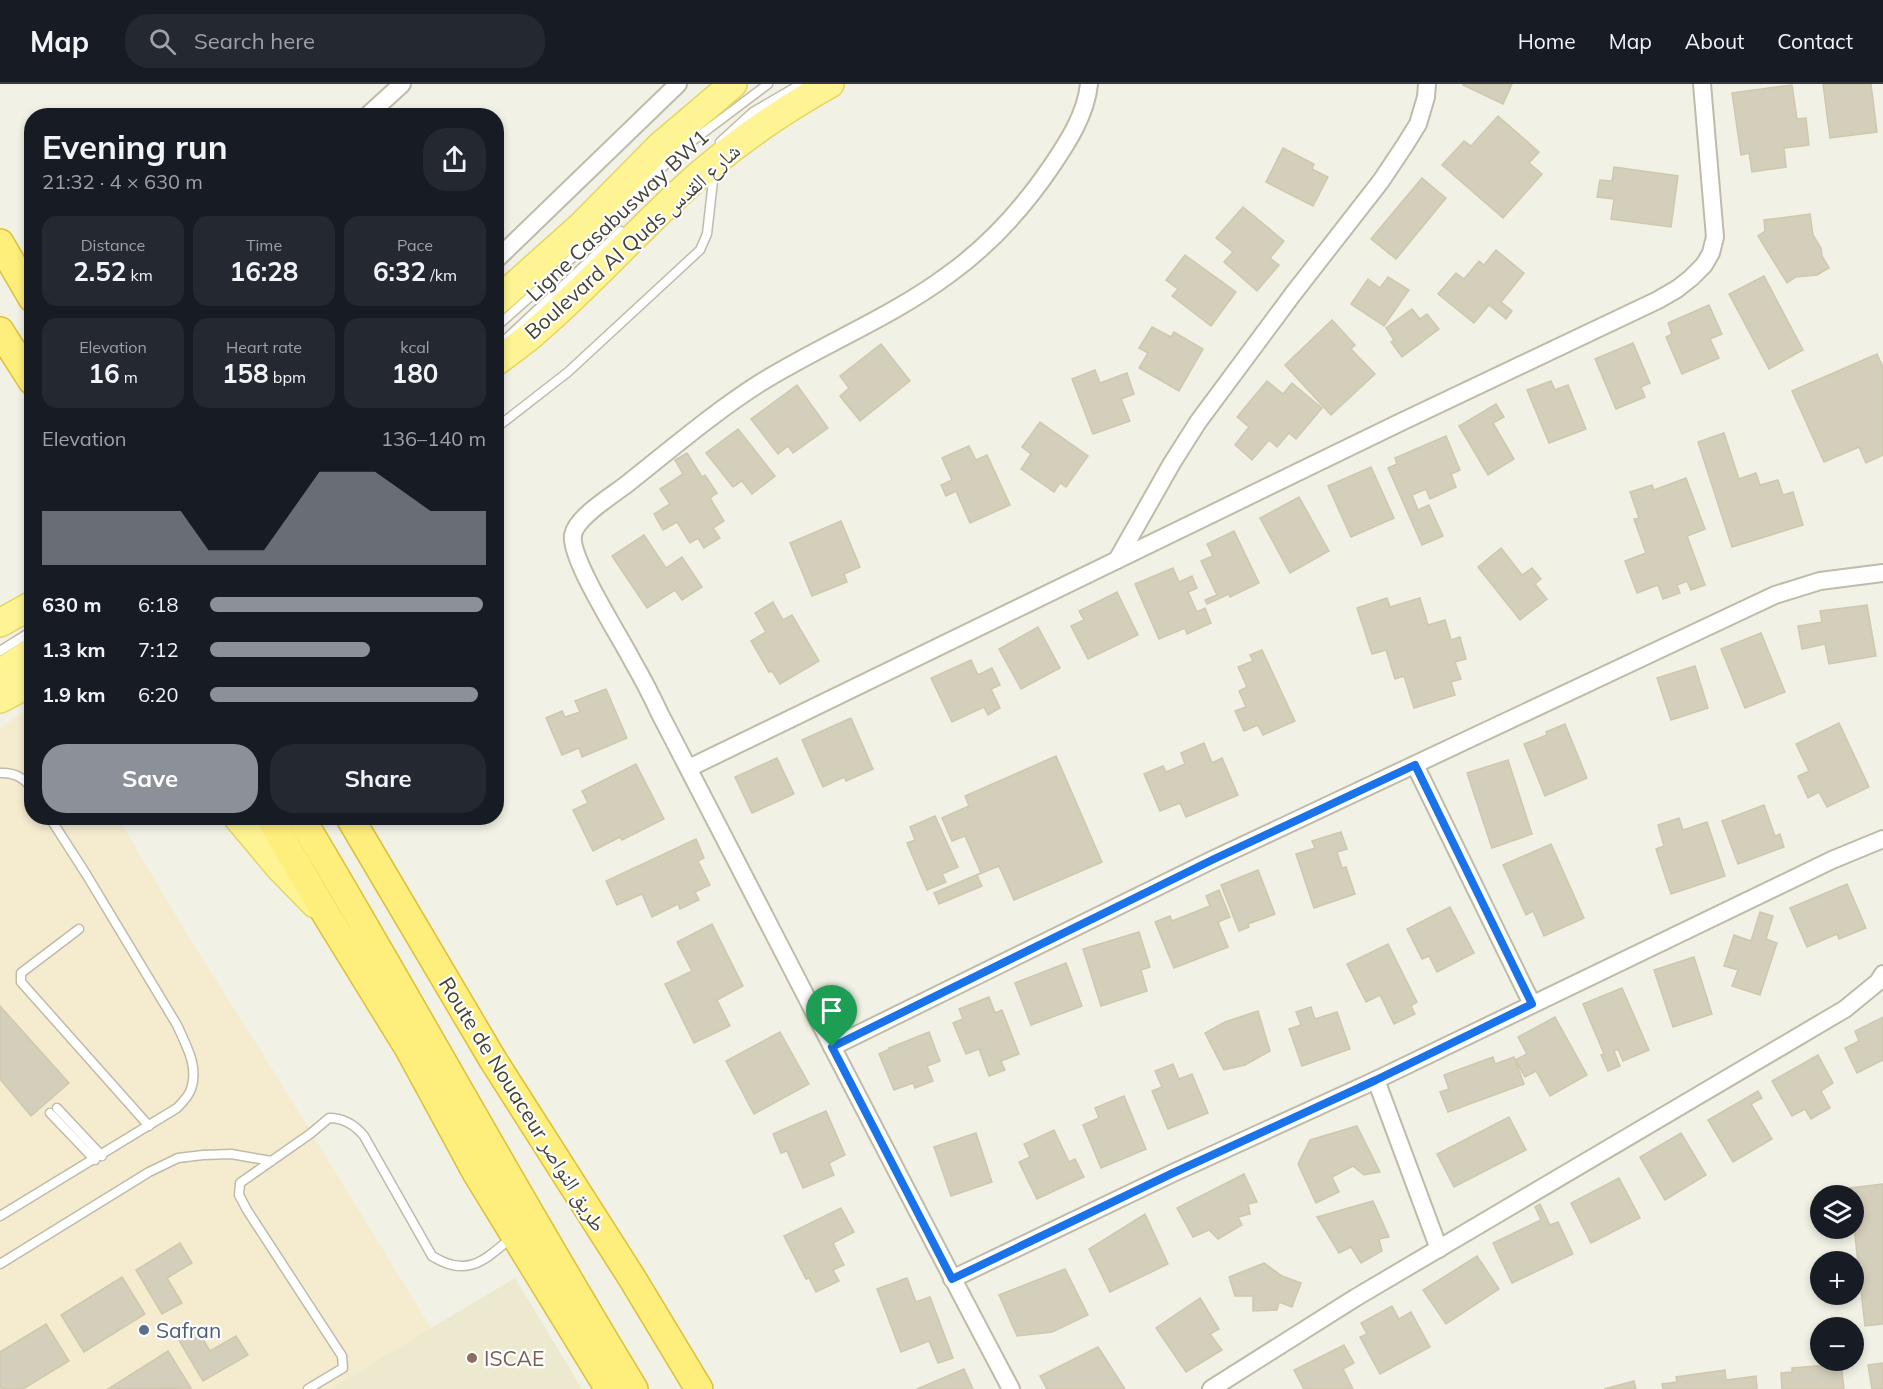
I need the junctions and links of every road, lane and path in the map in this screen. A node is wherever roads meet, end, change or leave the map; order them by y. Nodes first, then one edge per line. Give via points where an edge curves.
1 (402, 84) edge
2 (678, 84) edge
3 (733, 84) edge
4 (768, 84) edge
5 (801, 84) edge
6 (830, 84) edge
7 (1089, 84) edge
8 (1427, 84) edge
9 (1702, 84) edge
10 (376, 108) edge
11 (713, 157) junction
12 (627, 226) dead end
13 (0, 243) edge
14 (504, 252) edge
15 (24, 284) edge
16 (504, 295) edge
17 (504, 320) edge
18 (0, 331) edge
19 (504, 341) edge
20 (504, 356) edge
21 (24, 368) edge
22 (504, 422) edge
23 (1117, 561) junction
24 (1883, 573) edge
25 (24, 610) edge
26 (0, 623) edge
27 (24, 636) edge
28 (24, 645) edge
29 (0, 651) edge
30 (24, 657) edge
31 (0, 660) edge
32 (0, 673) edge
33 (24, 686) edge
34 (0, 699) edge
35 (1415, 765) junction
36 (688, 768) junction
37 (0, 773) edge
38 (24, 780) edge
39 (54, 825) edge
40 (244, 825) edge
41 (274, 825) edge
42 (305, 825) edge
43 (354, 825) edge
44 (1883, 839) edge
45 (327, 916) junction
46 (79, 929) dead end
47 (1883, 974) edge
48 (1532, 1004) junction
49 (832, 1047) junction
50 (1376, 1080) junction
51 (53, 1111) dead end
52 (148, 1126) junction
53 (98, 1158) junction
54 (270, 1161) junction
55 (0, 1216) edge
56 (514, 1235) junction
57 (1439, 1249) junction
58 (0, 1264) edge
59 (952, 1279) junction
60 (308, 1389) edge
61 (609, 1389) edge
62 (634, 1389) edge
63 (699, 1389) edge
64 (1011, 1389) edge
65 (1211, 1389) edge

1 - 10 street
2 - 14 street
3 - 16 main road via 660,146 581,226
4 - 17 lane, Ligne Casabusway BW1 via 679,151 559,271
5 - 11 lane, Ligne Casabusway BW1 via 753,112
6 - 11 main road, Boulevard Al Quds شارع القدس
7 - 36 street via 1078,123 1060,154 1030,198 1000,232 949,275 755,386 579,522 573,536 580,563
8 - 23 street via 1418,124 1405,145 1198,422
9 - 23 street via 1715,237 1704,265 1691,278 1624,317
11 - 20 main road, Boulevard Al Quds شارع القدس via 594,278
11 - 22 lane via 707,234 700,250 568,372
12 - 19 lane, Ligne Casabusway BW1
13 - 15 highway
18 - 21 highway
23 - 36 street
24 - 35 street via 1820,581 1775,594
25 - 26 main road
27 - 29 lane
28 - 31 lane
30 - 32 main road
33 - 34 main road
35 - 48 street
35 - 49 street
36 - 49 street
37 - 38 lane via 18,775
39 - 52 lane via 189,1051 194,1074 191,1091 177,1108
40 - 45 main road
41 - 45 highway
42 - 62 highway, Route de Nouaceur طريق النواصر
43 - 63 highway, Route de Nouaceur طريق النواصر via 493,1060
44 - 48 street
45 - 56 highway via 409,1049
46 - 52 lane via 21,973 21,982
47 - 57 street via 1845,1009
48 - 50 street
49 - 59 street
50 - 57 street
50 - 59 street
51 - 53 lane
52 - 53 lane
53 - 55 lane
54 - 56 lane via 328,1118 338,1118 356,1126 364,1136 432,1256 456,1267 470,1265
54 - 58 lane via 231,1154 178,1158
54 - 60 lane via 240,1183 239,1195 342,1356 343,1368
56 - 61 highway
57 - 65 street
59 - 64 street

